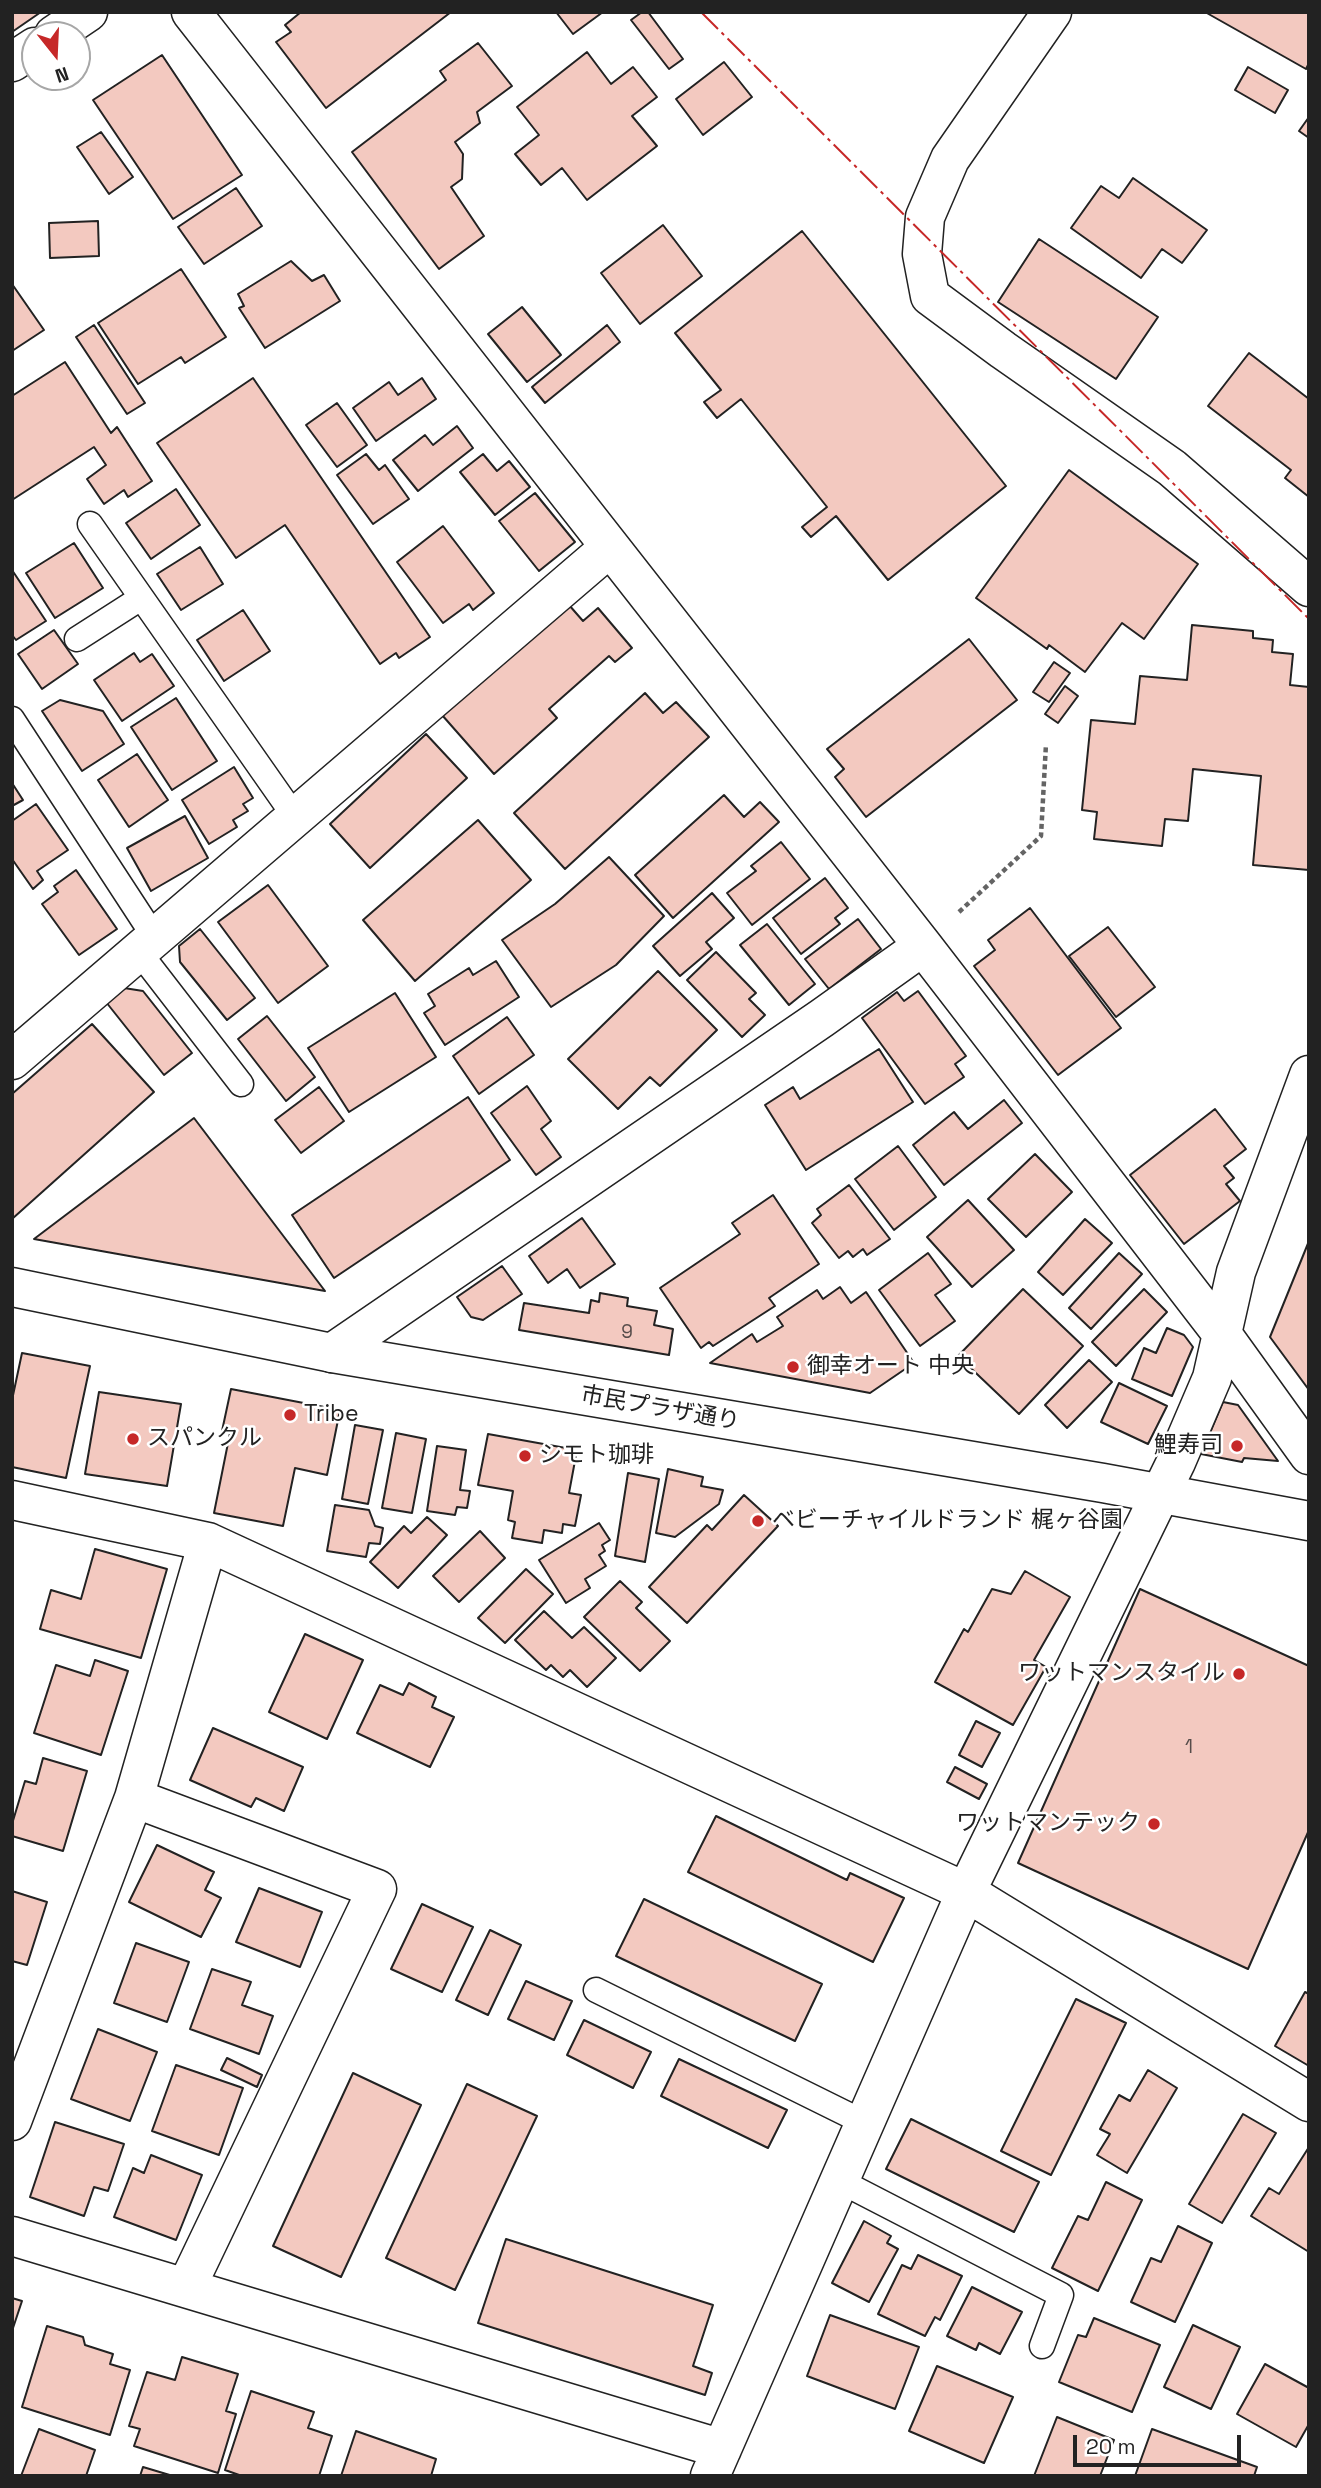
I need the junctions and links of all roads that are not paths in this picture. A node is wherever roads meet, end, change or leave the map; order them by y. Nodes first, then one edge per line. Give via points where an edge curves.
1 (191, 12) edge
2 (1052, 12) edge
3 (90, 524) dead end
4 (609, 548) junction
5 (1309, 587) edge
6 (141, 598) junction
7 (78, 639) dead end
8 (12, 719) edge
9 (295, 817) junction
10 (147, 945) junction
11 (923, 946) junction
12 (12, 1060) edge
13 (1309, 1075) edge
14 (241, 1084) dead end
15 (12, 1287) edge
16 (1222, 1334) junction
17 (332, 1353) junction
18 (1309, 1455) edge
19 (1160, 1493) junction
20 (12, 1500) edge
21 (1309, 1521) edge
22 (208, 1542) junction
23 (134, 1798) junction
24 (966, 1892) junction
25 (596, 1990) dead end
26 (1309, 2102) edge
27 (12, 2121) edge
28 (865, 2123) junction
29 (840, 2181) junction
30 (12, 2236) edge
31 (186, 2288) junction
32 (1042, 2346) dead end
33 (716, 2463) edge

1 - 4 street
2 - 5 street via 950,159 925,217 922,254 930,296 1172,468
3 - 6 lane
4 - 9 street
4 - 11 street
6 - 7 lane
6 - 9 lane
8 - 10 lane
9 - 10 street
10 - 12 street
10 - 14 lane
11 - 16 street
11 - 17 street
13 - 16 street via 1236,1272
15 - 17 street, 市民プラザ通り
16 - 18 street
16 - 19 street via 1212,1378
17 - 19 street, 市民プラザ通り
19 - 21 street, 市民プラザ通り
19 - 24 street
20 - 22 street
22 - 23 street
22 - 24 street
23 - 27 street
23 - 31 street via 377,1889
24 - 26 street
24 - 28 street
25 - 28 lane
28 - 29 street
29 - 32 lane via 1061,2295
29 - 33 street
30 - 31 street
31 - 33 street

